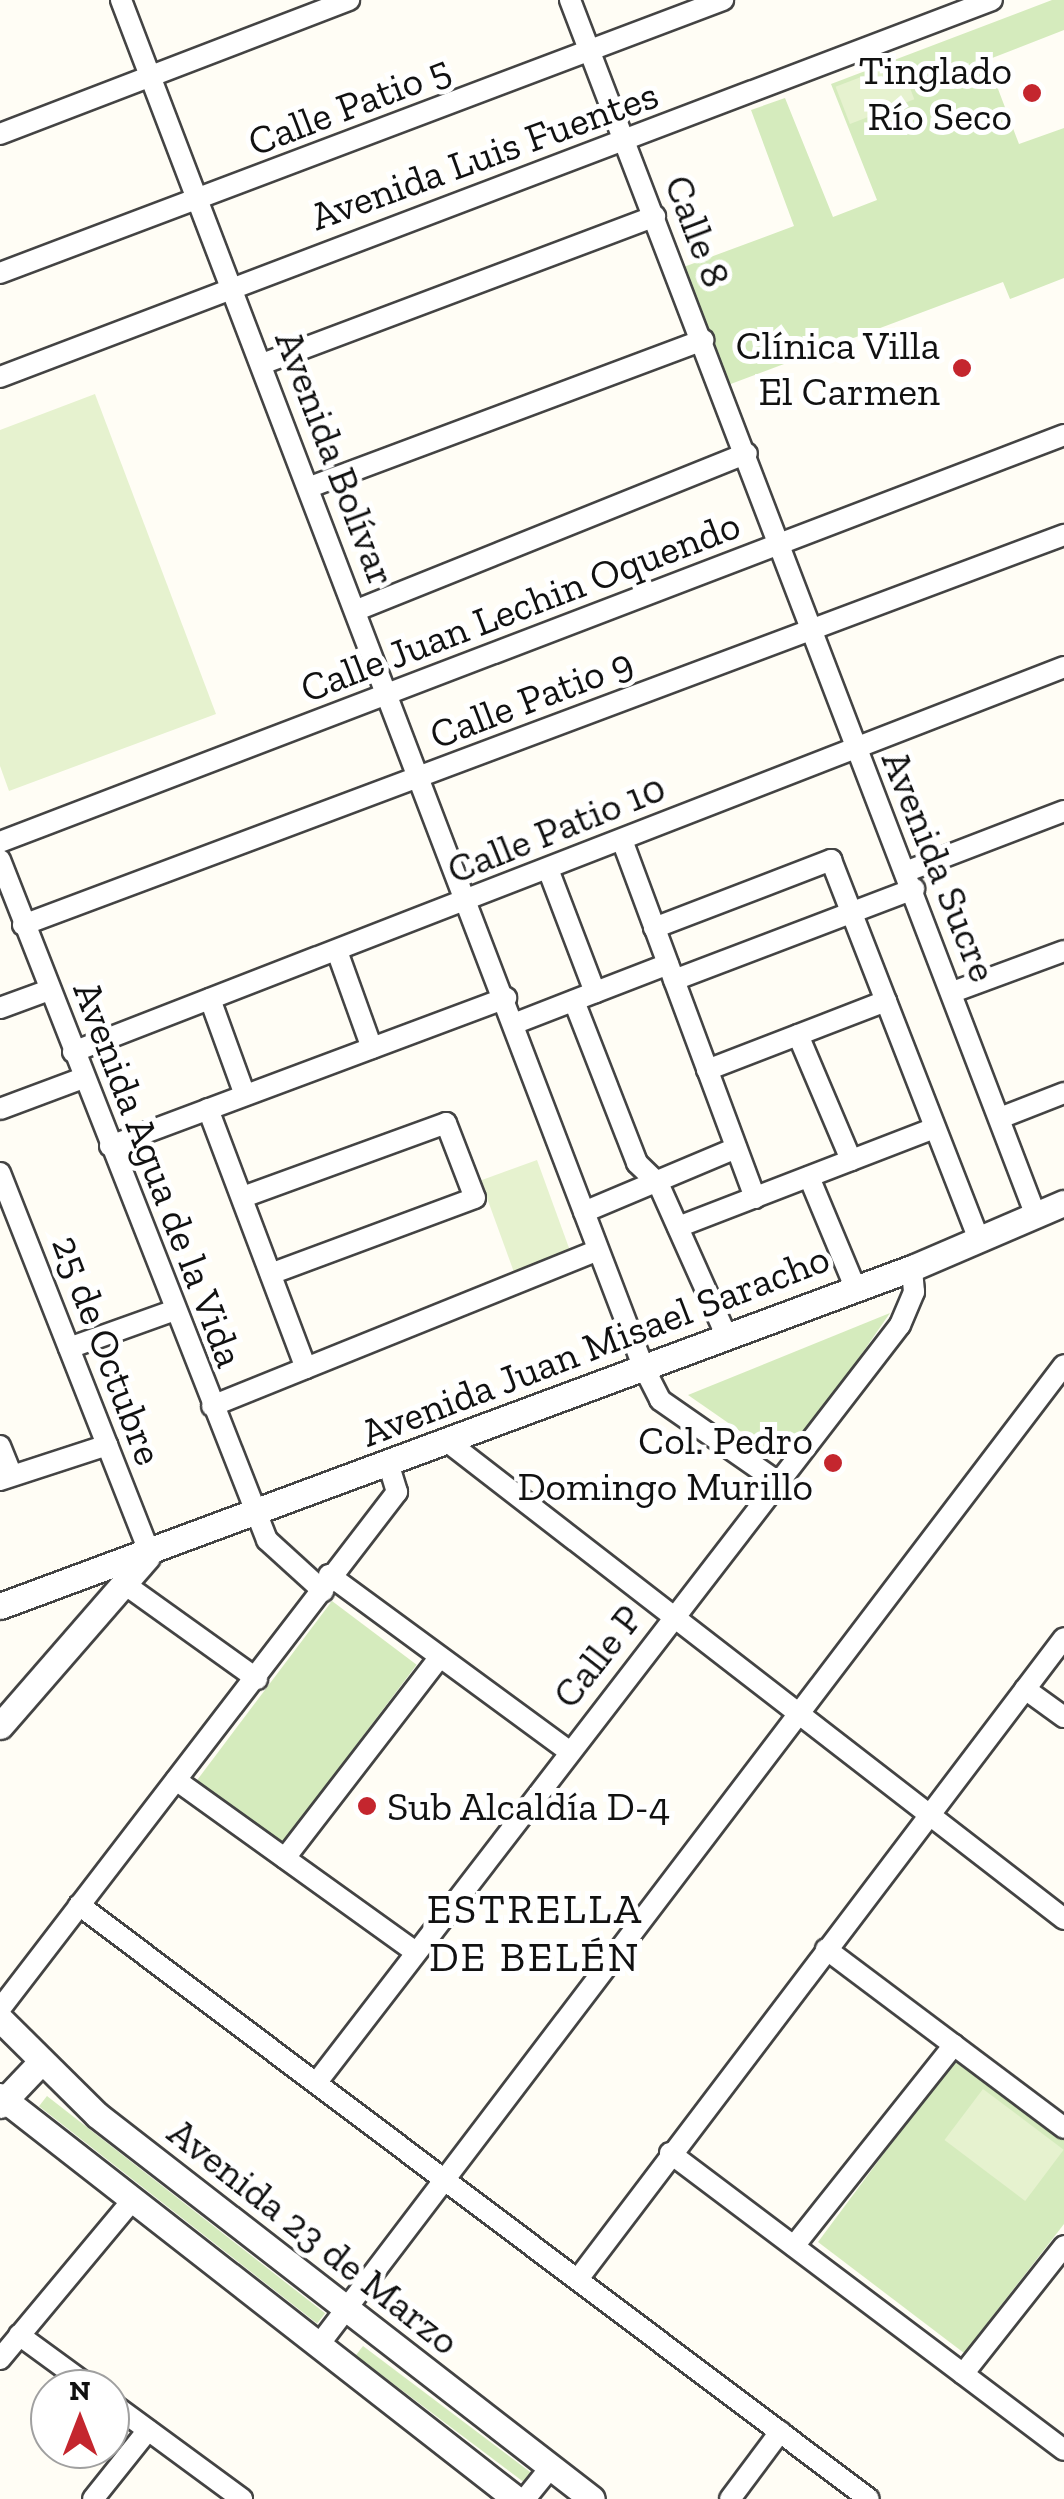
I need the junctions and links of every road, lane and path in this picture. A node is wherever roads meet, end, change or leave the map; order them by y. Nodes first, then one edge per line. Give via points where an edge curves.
1 (121, 0) edge
2 (348, 0) edge
3 (570, 0) edge
4 (723, 0) edge
5 (992, 0) edge
6 (590, 49) junction
7 (150, 77) junction
8 (0, 134) edge
9 (625, 142) junction
10 (198, 201) junction
11 (655, 216) junction
12 (0, 274) edge
13 (230, 284) junction
14 (703, 340) junction
15 (262, 364) junction
16 (0, 377) edge
17 (1064, 435) edge
18 (748, 453) junction
19 (310, 486) junction
20 (1064, 534) edge
21 (782, 543) junction
22 (357, 610) junction
23 (813, 628) junction
24 (1064, 667) edge
25 (389, 694) junction
26 (855, 746) junction
27 (422, 778) junction
28 (1064, 812) edge
29 (622, 840) junction
30 (0, 842) edge
31 (0, 860) edge
32 (548, 869) junction
33 (910, 880) junction
34 (469, 901) junction
35 (852, 912) junction
36 (23, 925) junction
37 (654, 928) junction
38 (337, 951) junction
39 (1064, 951) edge
40 (671, 972) junction
41 (48, 990) junction
42 (595, 992) junction
43 (953, 992) junction
44 (506, 998) junction
45 (210, 1000) junction
46 (574, 1000) junction
47 (886, 1001) junction
48 (0, 1008) edge
49 (516, 1023) junction
50 (798, 1035) junction
51 (372, 1048) junction
52 (73, 1052) junction
53 (707, 1070) junction
54 (83, 1078) junction
55 (1064, 1093) edge
56 (245, 1095) junction
57 (0, 1108) edge
58 (208, 1109) junction
59 (1000, 1118) junction
60 (935, 1128) junction
61 (110, 1146) junction
62 (736, 1148) junction
63 (851, 1160) junction
64 (0, 1173) edge
65 (809, 1177) junction
66 (658, 1182) junction
67 (243, 1197) junction
68 (755, 1198) junction
69 (1064, 1203) edge
70 (584, 1212) junction
71 (1035, 1214) junction
72 (8, 1215) edge
73 (678, 1227) junction
74 (977, 1235) junction
75 (598, 1250) junction
76 (912, 1268) junction
77 (271, 1274) junction
78 (855, 1287) junction
79 (174, 1310) junction
80 (727, 1337) junction
81 (70, 1348) junction
82 (1064, 1365) edge
83 (643, 1366) junction
84 (306, 1368) junction
85 (212, 1406) junction
86 (448, 1442) junction
87 (106, 1445) junction
88 (0, 1446) edge
89 (388, 1464) junction
90 (6, 1478) edge
91 (778, 1482) junction
92 (257, 1512) junction
93 (150, 1553) junction
94 (122, 1583) junction
95 (326, 1583) junction
96 (0, 1606) edge
97 (670, 1619) junction
98 (1064, 1638) edge
99 (439, 1658) junction
100 (257, 1679) junction
101 (1025, 1689) junction
102 (802, 1714) junction
103 (1064, 1717) edge
104 (0, 1726) edge
105 (567, 1750) junction
106 (176, 1780) junction
107 (929, 1813) junction
108 (285, 1858) junction
109 (79, 1905) junction
110 (1064, 1919) edge
111 (826, 1949) junction
112 (414, 1951) junction
113 (0, 2009) edge
114 (0, 2020) edge
115 (954, 2045) junction
116 (39, 2064) junction
117 (317, 2082) junction
118 (1, 2100) edge
119 (1064, 2128) edge
120 (670, 2153) junction
121 (448, 2178) junction
122 (129, 2204) junction
123 (794, 2246) junction
124 (1064, 2246) edge
125 (578, 2279) junction
126 (344, 2307) junction
127 (20, 2335) junction
128 (318, 2346) junction
129 (0, 2359) edge
130 (66, 2369) edge
131 (963, 2374) junction
132 (130, 2417) edge
133 (148, 2430) junction
134 (780, 2432) junction
135 (1064, 2450) edge
136 (550, 2468) junction
137 (93, 2499) edge
138 (242, 2499) edge
139 (516, 2499) edge
140 (525, 2499) edge
141 (592, 2499) edge
142 (730, 2499) edge
143 (868, 2499) edge

1 - 7 street, Avenida Bolívar
2 - 7 street
3 - 6 street, Calle 8
4 - 6 street, Calle Patio 5
5 - 9 street, Avenida Luis Fuentes
6 - 9 street, Calle 8
6 - 10 street, Calle Patio 5
7 - 8 street
7 - 10 street, Avenida Bolívar
9 - 11 street, Calle 8
9 - 13 street, Avenida Luis Fuentes
10 - 12 street, Calle Patio 5
10 - 13 street, Avenida Bolívar
11 - 14 street, Calle 8
11 - 15 street
13 - 15 street, Avenida Bolívar
13 - 16 street, Avenida Luis Fuentes
14 - 18 street, Calle 8
14 - 19 street
15 - 19 street, Avenida Bolívar
17 - 21 street, Calle Juan Lechin Oquendo
18 - 21 street, Calle 8
18 - 22 street
19 - 22 street, Avenida Bolívar
20 - 23 street, Calle Patio 9
21 - 23 street, Avenida Sucre
21 - 25 street, Calle Juan Lechin Oquendo
22 - 25 street, Avenida Bolívar
23 - 26 street, Avenida Sucre
23 - 27 street, Calle Patio 9
24 - 26 street, Calle Patio 10
25 - 27 street, Avenida Bolívar
25 - 30 street, Calle Juan Lechin Oquendo
26 - 29 street, Calle Patio 10
26 - 33 street, Avenida Sucre
27 - 34 street, Avenida Bolívar
27 - 36 street, Calle Patio 9
28 - 33 street
29 - 32 street, Calle Patio 10
29 - 37 street
31 - 36 street, Avenida Agua de la Vida
32 - 34 street, Calle Patio 10
32 - 42 street
33 - 35 street
33 - 43 street, Avenida Sucre
34 - 38 street, Calle Patio 10
34 - 44 street, Avenida Bolívar
35 - 37 street via 832,860
35 - 40 street
35 - 47 street
36 - 41 street, Avenida Agua de la Vida
37 - 40 street
38 - 45 street, Calle Patio 10
38 - 51 street
39 - 43 street
40 - 42 street
40 - 53 street
41 - 48 street
41 - 52 street, Avenida Agua de la Vida
42 - 46 street
43 - 59 street, Avenida Sucre
44 - 49 street
44 - 51 street
45 - 52 street, Calle Patio 10
45 - 56 street
46 - 49 street
46 - 66 street via 637,1163
47 - 50 street
47 - 60 street
49 - 70 street
50 - 53 street
50 - 63 street
51 - 56 street
52 - 54 street, Avenida Agua de la Vida
53 - 62 street
54 - 57 street
54 - 61 street, Avenida Agua de la Vida
55 - 59 street
56 - 58 street
58 - 61 street
58 - 67 street
59 - 71 street, Avenida Sucre
60 - 63 street
60 - 74 street
61 - 79 street, Avenida Agua de la Vida
62 - 66 street
62 - 68 street
63 - 65 street
64 - 72 street, 25 de Octubre
65 - 68 street
65 - 78 street
66 - 70 street
66 - 73 street
67 - 77 street
67 - 77 street via 446,1123 475,1198
68 - 73 street
69 - 71 street, Avenida Juan Misael Saracho
70 - 75 street
71 - 74 street, Avenida Juan Misael Saracho
72 - 81 street, 25 de Octubre
73 - 80 street
74 - 76 street, Avenida Juan Misael Saracho
75 - 83 street
75 - 84 street
76 - 78 street, Avenida Juan Misael Saracho
76 - 91 street, Calle P via 914,1292 900,1325
77 - 84 street
78 - 80 street, Avenida Juan Misael Saracho
79 - 81 street
79 - 85 street, Avenida Agua de la Vida
80 - 83 street, Avenida Juan Misael Saracho
81 - 87 street, 25 de Octubre
82 - 102 street
83 - 86 street, Avenida Juan Misael Saracho
83 - 91 street via 660,1400
84 - 85 street
85 - 92 street, Avenida Agua de la Vida
86 - 89 street, Avenida Juan Misael Saracho
86 - 97 street
87 - 90 street
87 - 93 street, 25 de Octubre
88 - 90 street
89 - 92 street, Avenida Juan Misael Saracho
89 - 95 street via 397,1492
91 - 97 street, Calle P
92 - 93 street, Avenida Juan Misael Saracho
92 - 95 street, Avenida Agua de la Vida via 266,1540
93 - 94 street, Avenida Juan Misael Saracho
93 - 96 street, Avenida Juan Misael Saracho
94 - 100 street
94 - 104 street, Avenida Juan Misael Saracho
95 - 99 street, Avenida Agua de la Vida
95 - 100 street
97 - 102 street
97 - 105 street, Calle P
98 - 101 street
99 - 105 street, Avenida Agua de la Vida
99 - 108 street
100 - 106 street
101 - 103 street
101 - 107 street
102 - 107 street
102 - 121 street
105 - 112 street, Calle P
106 - 108 street
106 - 109 street
107 - 110 street
107 - 111 street
108 - 112 street
109 - 113 street
109 - 117 street
111 - 115 street
111 - 120 street
112 - 117 street, Calle P
114 - 116 street, Avenida 23 de Marzo
115 - 119 street
115 - 123 street
116 - 118 street
116 - 126 street, Avenida 23 de Marzo
117 - 121 street
118 - 122 street, Avenida 23 de Marzo
120 - 123 street
120 - 125 street
121 - 125 street
121 - 126 street
122 - 127 street
122 - 128 street, Avenida 23 de Marzo
123 - 131 street
124 - 131 street
125 - 134 street
126 - 128 street
126 - 136 street, Avenida 23 de Marzo
127 - 129 street
127 - 130 street
128 - 139 street, Avenida 23 de Marzo
131 - 135 street
132 - 133 street
133 - 137 street
133 - 138 street
134 - 142 street
134 - 143 street
136 - 140 street
136 - 141 street, Avenida 23 de Marzo

